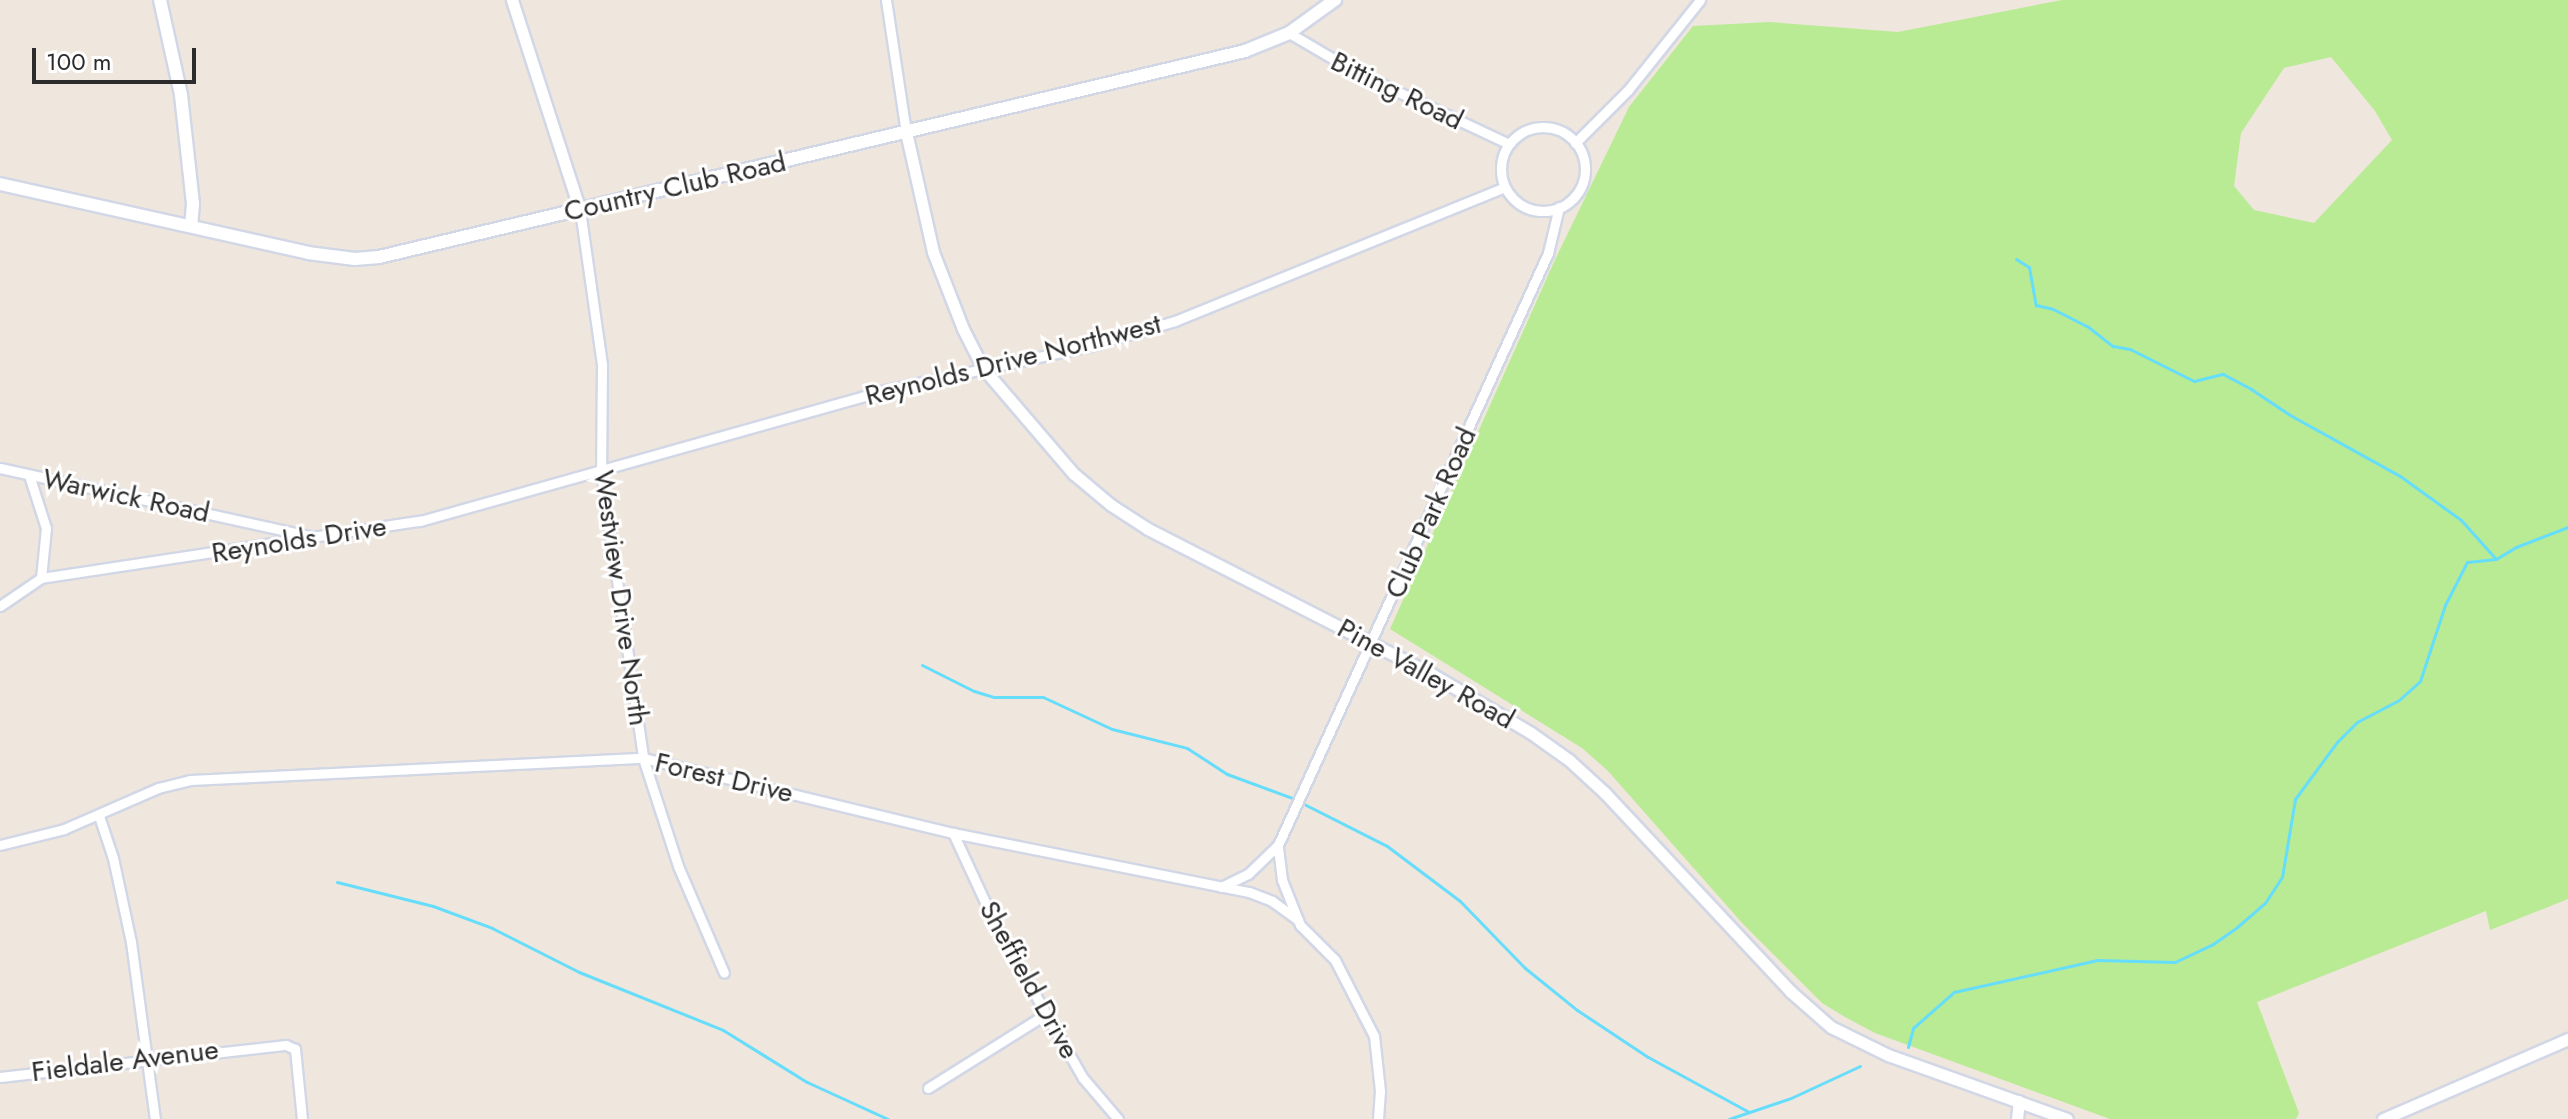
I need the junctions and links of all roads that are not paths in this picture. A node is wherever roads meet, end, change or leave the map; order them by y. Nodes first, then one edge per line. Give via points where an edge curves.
1 (160, 0) edge
2 (512, 0) edge
3 (886, 0) edge
4 (1700, 0) edge
5 (1333, 1) edge
6 (1289, 33) junction
7 (906, 132) junction
8 (1575, 143) junction
9 (1509, 144) junction
10 (0, 184) edge
11 (1505, 187) junction
12 (1559, 207) junction
13 (580, 210) junction
14 (191, 226) junction
15 (983, 368) junction
16 (0, 468) edge
17 (601, 472) junction
18 (29, 475) junction
19 (316, 538) junction
20 (41, 578) junction
21 (0, 606) edge
22 (1373, 641) junction
23 (643, 758) junction
24 (99, 816) junction
25 (953, 833) junction
26 (0, 845) edge
27 (1278, 845) junction
28 (1221, 887) junction
29 (1298, 920) junction
30 (724, 973) dead end
31 (1046, 1014) junction
32 (2568, 1039) edge
33 (148, 1058) junction
34 (0, 1077) edge
35 (928, 1088) dead end
36 (2019, 1101) junction
37 (155, 1119) edge
38 (302, 1119) edge
39 (1118, 1119) edge
40 (1378, 1119) edge
41 (2017, 1119) edge
42 (2067, 1119) edge
43 (2383, 1119) edge

1 - 14 main road via 181,95
2 - 13 street
3 - 7 street
4 - 8 street via 1628,90
5 - 6 main road, Country Club Road
6 - 7 main road, Country Club Road via 1245,51
6 - 9 street, Bitting Road via 1354,71
7 - 13 main road, Country Club Road
7 - 15 street, Pine Valley Road via 933,252
8 - 9 street via 1545,127 1531,128
8 - 12 street via 1584,175 1580,189
9 - 11 street via 1501,165
10 - 14 main road, Country Club Road
11 - 12 street via 1534,210
11 - 15 street, Reynolds Drive Northwest via 1175,321 1090,346
12 - 22 street, Club Park Road via 1548,253
13 - 14 main road, Country Club Road via 407,252 355,259
13 - 17 street, Westview Drive North via 602,364
15 - 17 street, Reynolds Drive Northwest via 823,407
15 - 22 street, Pine Valley Road via 1074,474 1111,505 1148,529
16 - 18 street, Warwick Road
17 - 19 street, Reynolds Drive via 420,521
17 - 23 street, Westview Drive North
18 - 19 street, Warwick Road
18 - 20 street, Warwick Road via 46,528
19 - 20 street, Reynolds Drive
20 - 21 street, Reynolds Drive
22 - 27 street, Club Park Road
22 - 36 street, Pine Valley Road via 1569,760 1790,991 1831,1027 1888,1055
23 - 24 street, Forest Drive via 190,780 158,788
23 - 25 street, Forest Drive
23 - 30 street, Westview Drive North via 678,866
24 - 26 street, Forest Drive
24 - 33 street via 131,942
25 - 28 street, Forest Drive
25 - 31 street, Sheffield Drive via 997,928
27 - 28 street via 1248,874
27 - 29 street via 1282,880
28 - 29 street, Forest Drive via 1259,894
29 - 40 street via 1335,960 1365,1013 1376,1046
31 - 35 street
31 - 39 street, Sheffield Drive via 1083,1078
32 - 43 street
33 - 34 street, Fieldale Avenue
33 - 37 street
33 - 38 street, Fieldale Avenue via 286,1045 295,1049
36 - 41 street
36 - 42 street, Pine Valley Road

